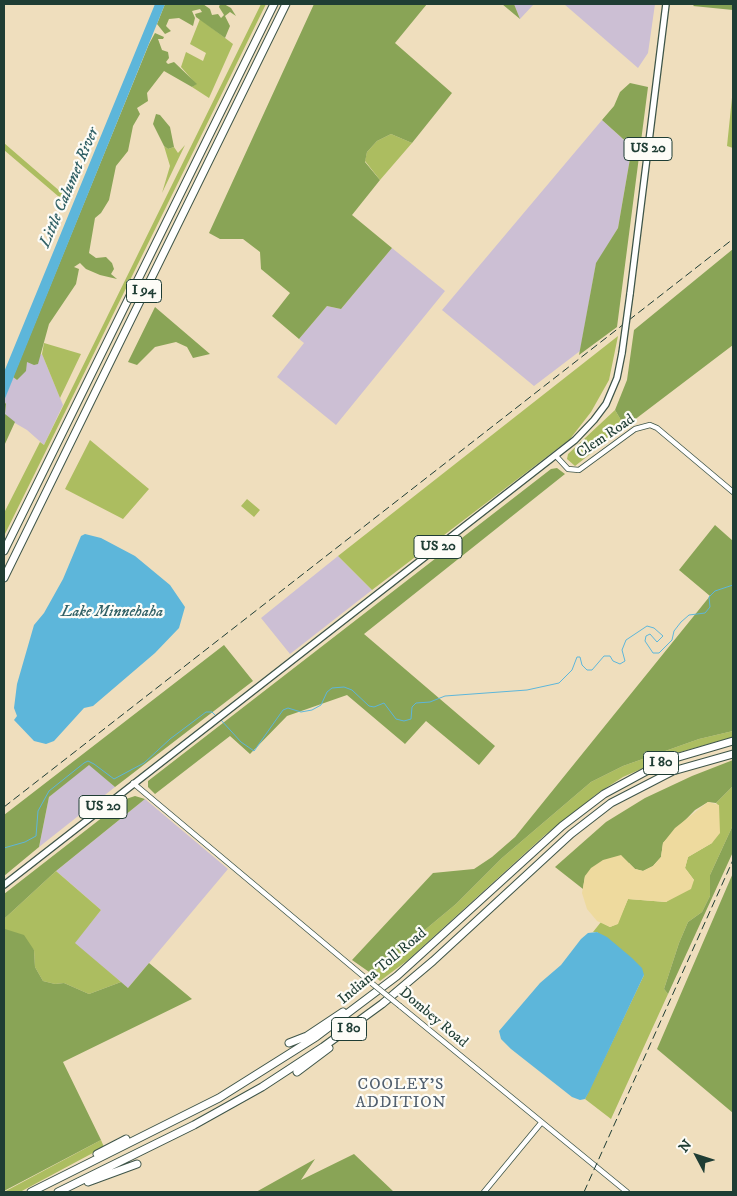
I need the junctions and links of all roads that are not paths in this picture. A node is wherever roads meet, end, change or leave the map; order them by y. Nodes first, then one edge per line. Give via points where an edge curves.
1 (274, 4) edge
2 (286, 4) edge
3 (666, 4) edge
4 (556, 456) junction
5 (733, 492) edge
6 (4, 551) edge
7 (4, 578) edge
8 (733, 741) edge
9 (733, 754) edge
10 (133, 784) junction
11 (4, 884) edge
12 (397, 976) junction
13 (382, 1004) junction
14 (288, 1043) dead end
15 (297, 1072) dead end
16 (541, 1123) junction
17 (126, 1139) dead end
18 (137, 1164) dead end
19 (30, 1192) edge
20 (58, 1192) edge
21 (65, 1192) edge
22 (484, 1192) edge
23 (627, 1192) edge

1 - 6 highway, I 94
2 - 7 highway, I 94
3 - 4 main road, US 20, bridge via 622,353 614,385 602,409
4 - 5 street, Clem Road via 568,469 579,470 635,429 647,424 657,428
4 - 10 main road, US 20
8 - 12 highway, Indiana Toll Road / I 80 via 665,761 604,794 556,831
9 - 13 highway, Indiana Toll Road / I 80 via 673,771 611,803 570,834
10 - 11 main road, US 20
10 - 16 street, Dombey Road, bridge
12 - 14 highway via 307,1036
12 - 19 highway, Indiana Toll Road / I 80 via 324,1031 254,1077 188,1114
13 - 15 highway
13 - 20 highway, Indiana Toll Road / I 80 via 262,1087 194,1125
16 - 22 street
16 - 23 street, Dombey Road
17 - 19 highway
18 - 21 highway

